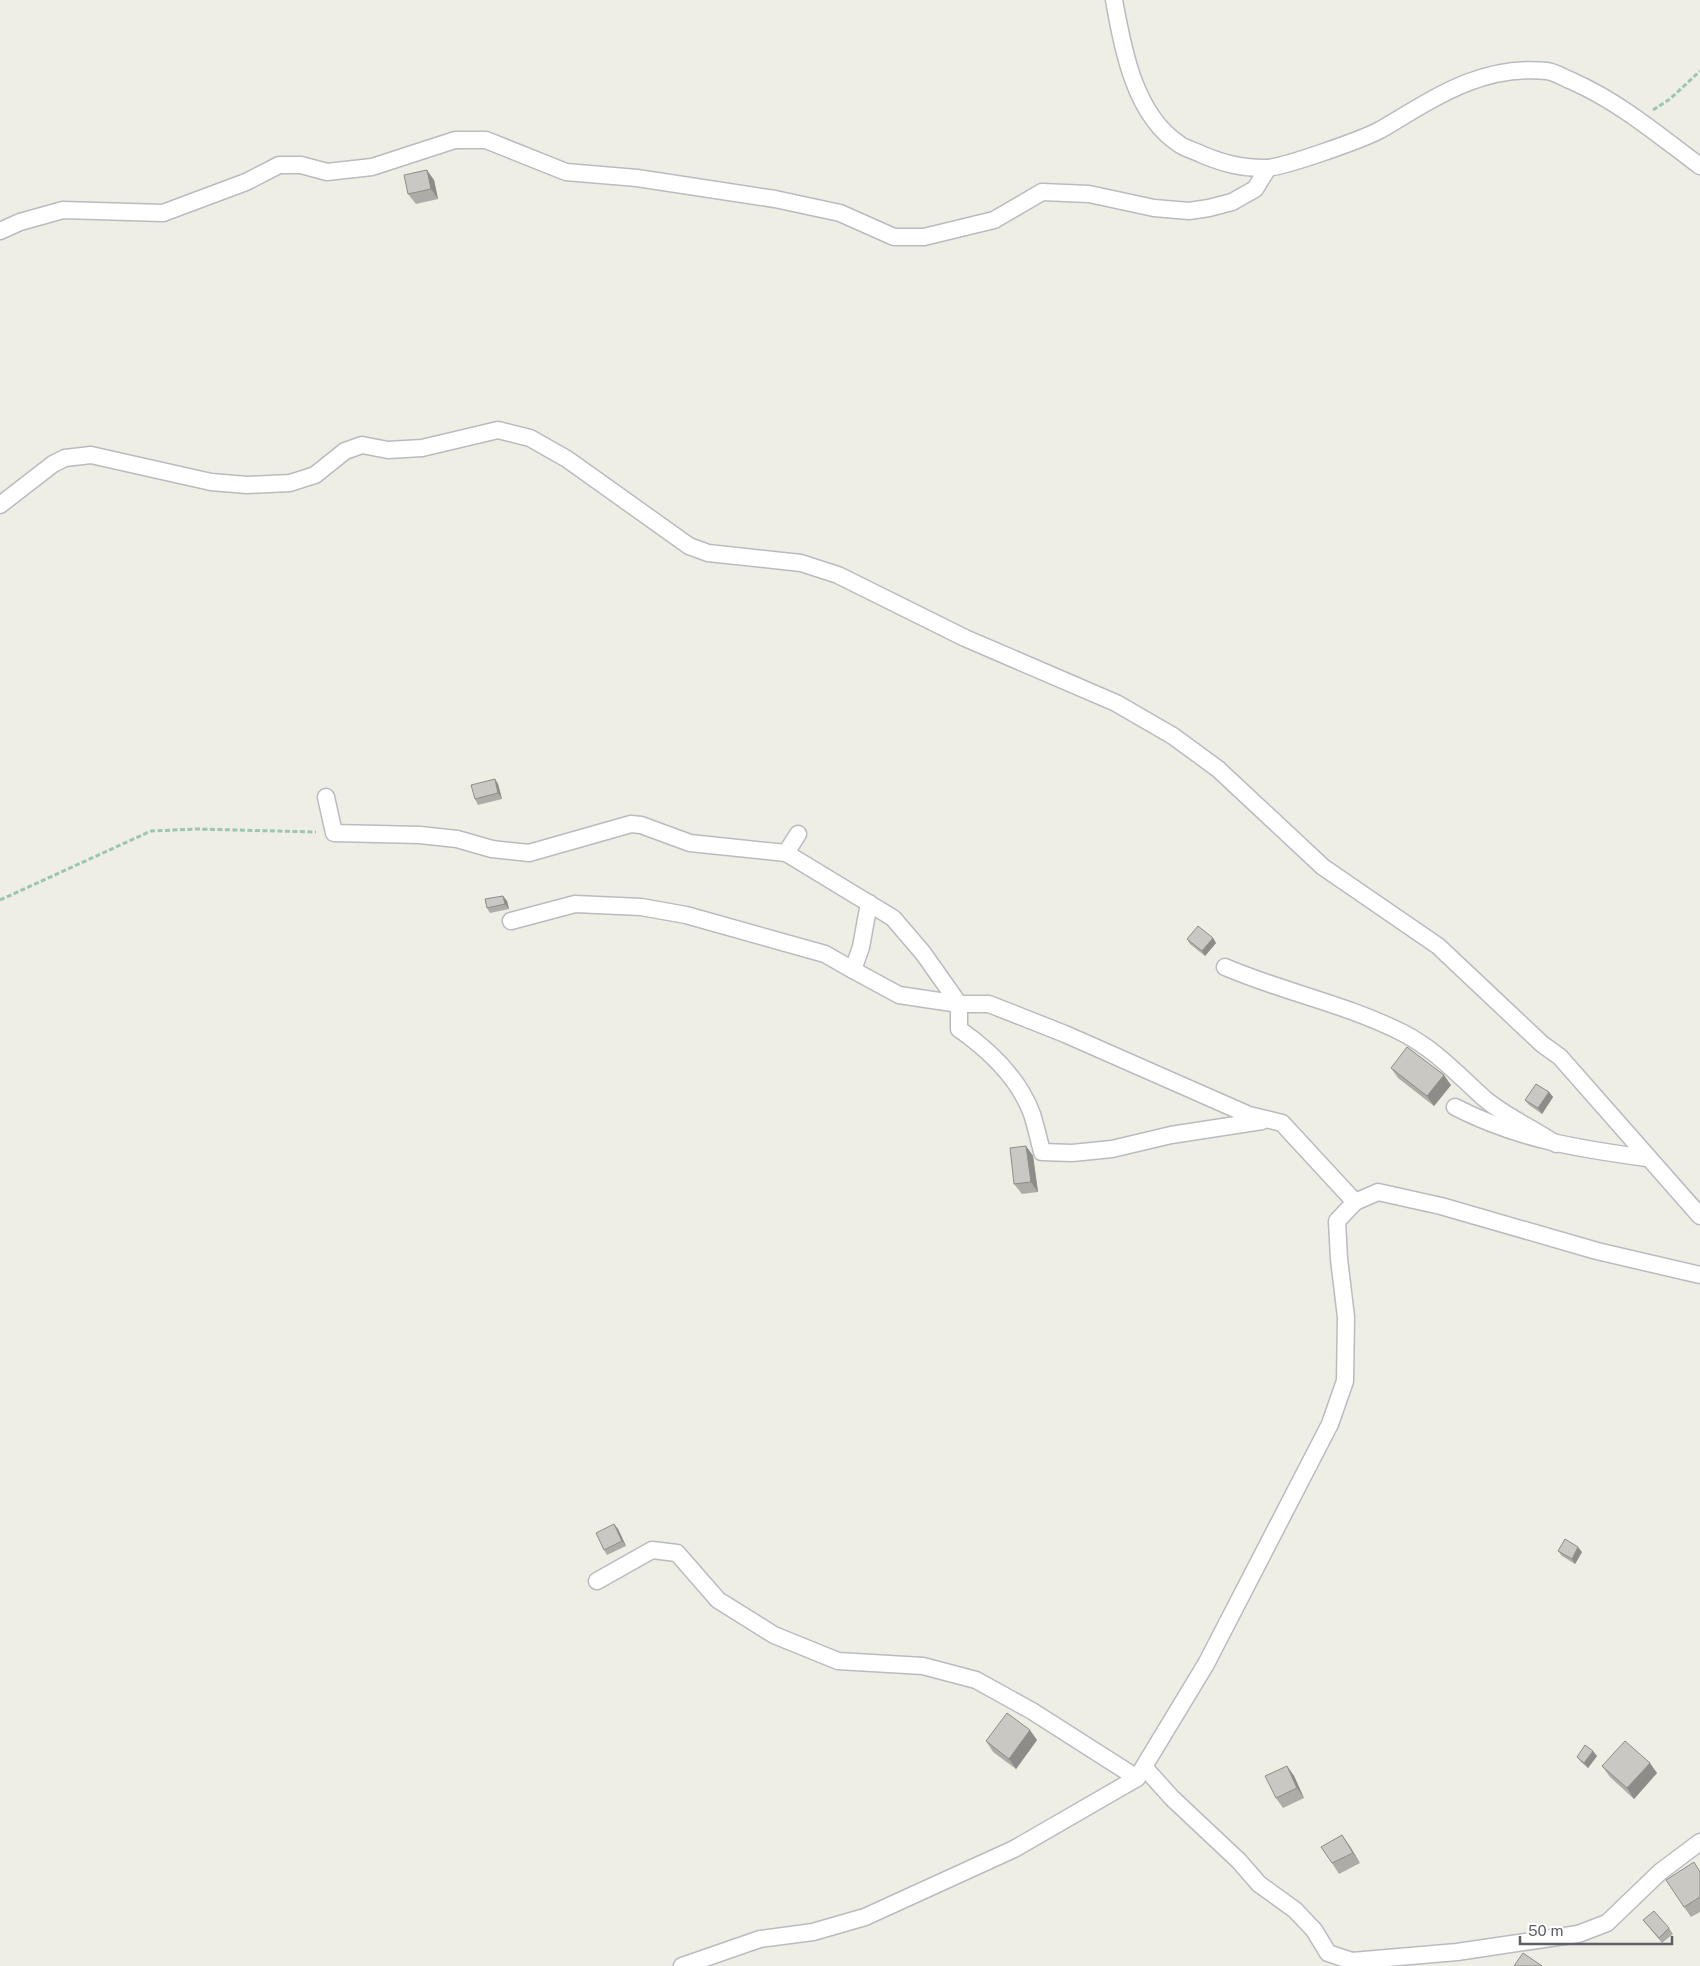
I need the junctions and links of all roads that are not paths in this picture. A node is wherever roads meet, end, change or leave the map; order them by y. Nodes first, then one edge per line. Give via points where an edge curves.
1 (1114, 0) edge
2 (1700, 166) edge
3 (1268, 168) junction
4 (0, 231) edge
5 (0, 505) edge
6 (326, 797) dead end
7 (798, 834) dead end
8 (786, 853) junction
9 (869, 903) junction
10 (511, 921) dead end
11 (1225, 967) dead end
12 (853, 970) junction
13 (959, 1004) junction
14 (1455, 1107) dead end
15 (1269, 1120) junction
16 (1556, 1144) junction
17 (1648, 1158) junction
18 (1355, 1202) junction
19 (1700, 1216) edge
20 (1700, 1275) edge
21 (597, 1581) dead end
22 (1141, 1773) junction
23 (1700, 1842) edge
24 (682, 1966) edge

1 - 3 street via 1123,52 1157,123 1179,144 1227,165
2 - 3 street via 1640,119 1596,92 1549,71 1506,72 1471,80 1422,103 1378,131 1321,153
3 - 4 street via 1255,188 1232,202 1209,208 1189,211 1154,208 1089,194 1042,192 994,220 924,237 894,237 840,213 637,178 566,172 486,140 455,140 372,167 327,172 279,165 246,182 163,213 63,210
5 - 17 street via 53,464 66,458 91,455 211,482 247,485 290,483 315,475 345,450 362,445 388,450 422,448 498,430 530,438 567,459 689,546 708,552 801,563 838,576 965,638 1116,703 1173,736 1218,769 1323,868 1438,946 1560,1057
6 - 8 street via 334,833 438,837 492,850 529,853 631,824 690,843
7 - 8 street
8 - 9 street
9 - 12 street
9 - 13 street via 893,918
10 - 12 street via 575,904 641,907 686,915 825,954
11 - 16 street via 1404,1033 1446,1060 1486,1100
12 - 13 street via 900,996
13 - 15 street via 989,1004 1249,1115
13 - 15 street via 959,1028 979,1043 1012,1079 1031,1113 1042,1152 1072,1154 1112,1149 1170,1135
14 - 16 street via 1484,1122
15 - 18 street via 1282,1124
16 - 17 street
17 - 19 street
18 - 20 street via 1378,1192
18 - 22 street via 1337,1221 1346,1316 1345,1381 1330,1424 1206,1664
21 - 22 street via 652,1550 677,1553 718,1600 774,1635 838,1660 923,1666 976,1680
22 - 23 street via 1239,1861 1259,1884 1295,1910 1328,1953 1352,1961 1457,1952 1578,1934 1607,1923 1660,1872
22 - 24 street via 1014,1849 865,1917 814,1932 760,1940

